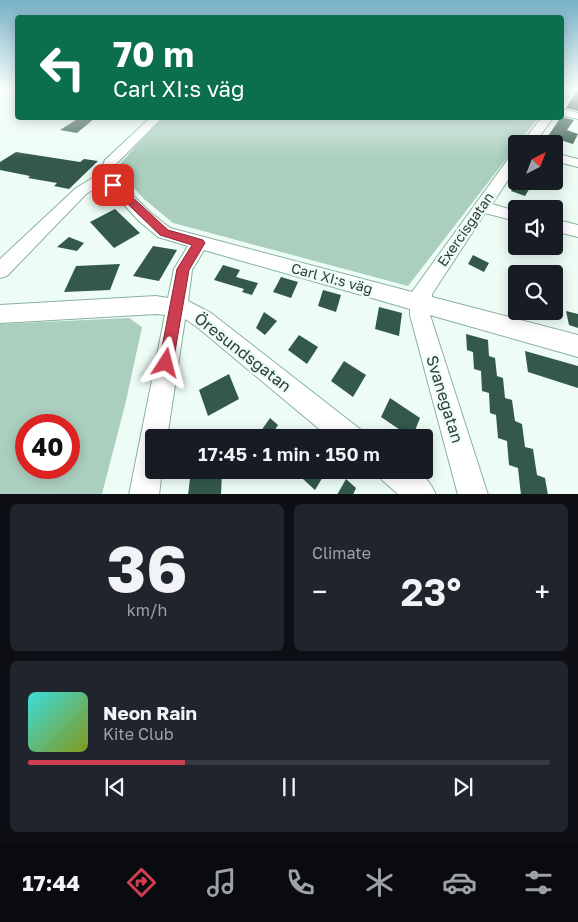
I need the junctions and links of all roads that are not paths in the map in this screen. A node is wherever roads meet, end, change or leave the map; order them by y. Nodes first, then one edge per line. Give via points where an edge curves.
1 (564, 113) edge
2 (578, 116) edge
3 (154, 120) edge
4 (545, 120) edge
5 (534, 135) edge
6 (563, 159) edge
7 (578, 163) edge
8 (508, 169) edge
9 (105, 176) junction
10 (481, 207) junction
11 (508, 214) edge
12 (563, 227) edge
13 (578, 231) edge
14 (199, 243) junction
15 (0, 271) edge
16 (420, 302) junction
17 (175, 306) junction
18 (0, 314) edge
19 (578, 346) edge
20 (340, 429) edge
21 (403, 479) edge
22 (144, 494) edge
23 (422, 494) edge
24 (473, 494) edge

1 - 2 street
3 - 9 street via 110,163
4 - 5 street
6 - 7 street
8 - 10 street, Exercisgatan
9 - 14 street, Carl XI:s väg via 164,233
9 - 15 street via 81,191
10 - 11 street
10 - 16 street, Exercisgatan via 422,292
12 - 13 street
14 - 16 street, Carl XI:s väg
14 - 17 street via 183,269
16 - 19 street, Carl XI:s väg
16 - 24 street, Svanegatan via 420,315
17 - 18 street, Öresundsgatan
17 - 20 street, Öresundsgatan via 204,320
17 - 22 street
21 - 23 street

